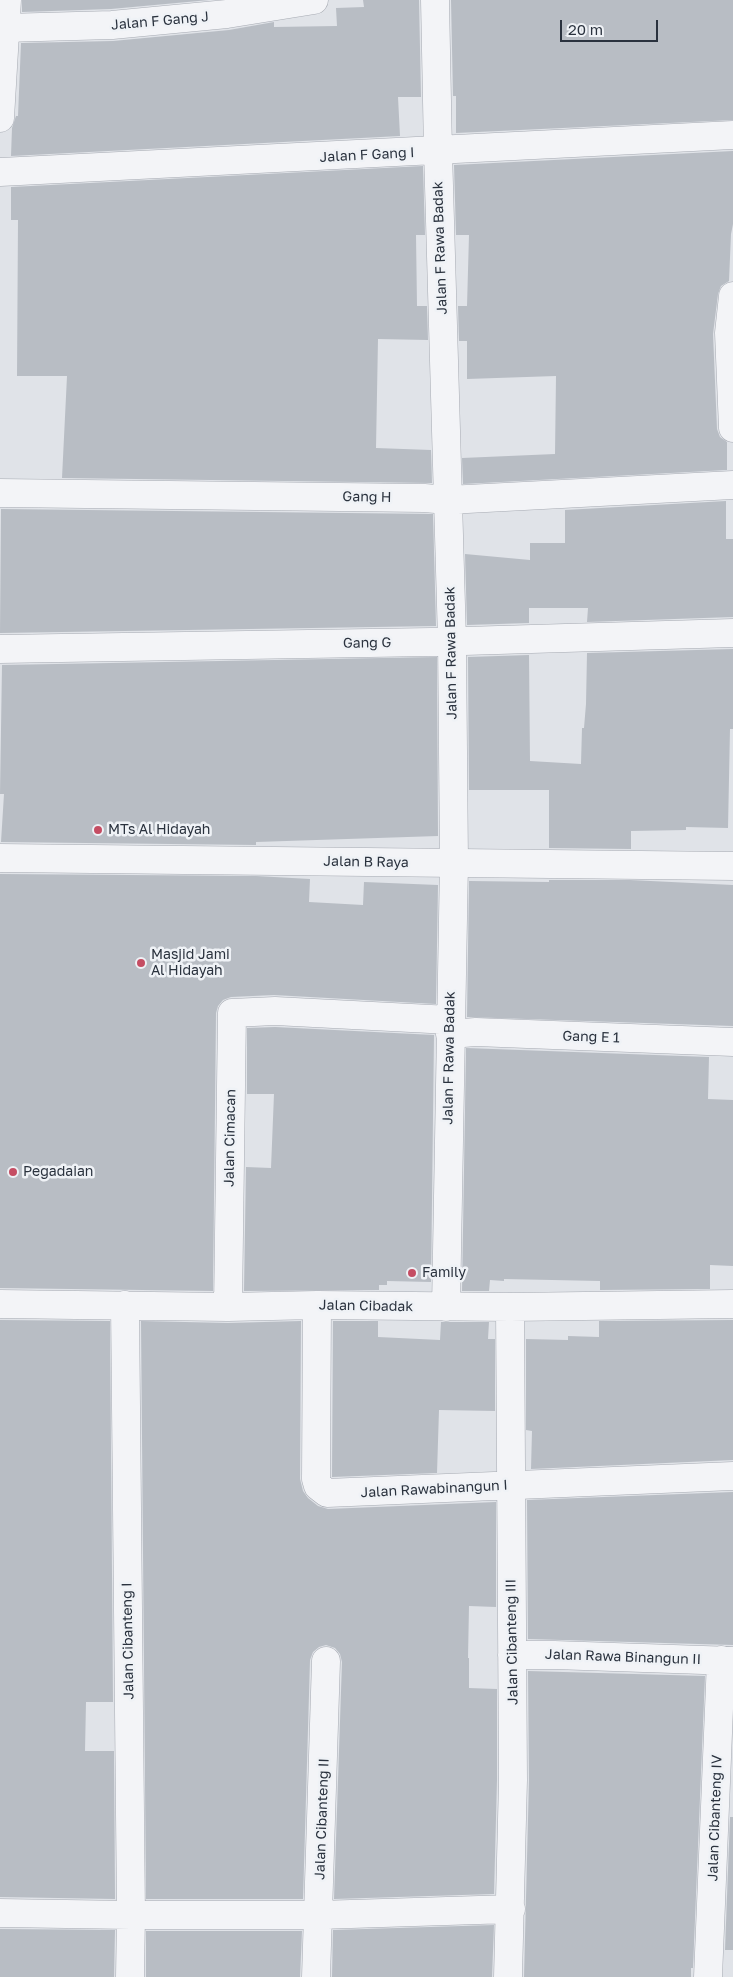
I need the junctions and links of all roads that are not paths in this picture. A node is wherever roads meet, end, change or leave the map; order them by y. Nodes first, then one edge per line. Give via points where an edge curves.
1 (7, 0) edge
2 (314, 0) edge
3 (435, 0) edge
4 (5, 28) junction
5 (0, 118) edge
6 (733, 135) edge
7 (438, 151) junction
8 (0, 172) edge
9 (733, 296) edge
10 (733, 428) edge
11 (733, 484) edge
12 (0, 492) edge
13 (448, 500) junction
14 (733, 633) edge
15 (452, 640) junction
16 (0, 650) edge
17 (0, 858) edge
18 (454, 863) junction
19 (733, 866) edge
20 (275, 1011) joint
21 (450, 1026) junction
22 (733, 1042) edge
23 (0, 1304) edge
24 (733, 1304) edge
25 (124, 1305) junction
26 (317, 1305) junction
27 (228, 1307) junction
28 (446, 1307) junction
29 (510, 1307) junction
30 (733, 1476) edge
31 (510, 1485) junction
32 (512, 1655) junction
33 (727, 1660) edge
34 (326, 1661) dead end
35 (723, 1878) edge
36 (511, 1909) junction
37 (0, 1913) edge
38 (131, 1915) junction
39 (319, 1915) junction
40 (130, 1977) edge
41 (316, 1977) edge
42 (508, 1977) edge
43 (708, 1977) edge

1 - 4 street
2 - 4 street, Jalan F Gang J via 227,14 122,24
3 - 7 street, Jalan F Rawa Badak
4 - 5 street
6 - 7 street, Jalan F Gang I
7 - 8 street, Jalan F Gang I
7 - 13 street, Jalan F Rawa Badak
9 - 10 street via 729,333
11 - 13 street, Gang H
12 - 13 street, Gang H
13 - 15 street, Jalan F Rawa Badak
14 - 15 street, Gang G
15 - 16 street, Gang G
15 - 18 street, Jalan F Rawa Badak
17 - 18 street, Jalan B Raya
18 - 19 street, Jalan B Raya
18 - 21 street, Jalan F Rawa Badak
20 - 21 street, Gang E 1
20 - 27 street, Jalan Cimacan via 232,1012
21 - 22 street, Gang E 1 via 476,1032
21 - 28 street, Jalan F Rawa Badak
23 - 25 street, Jalan Cibadak
24 - 29 street, Jalan Cibadak
25 - 27 street, Jalan Cibadak
25 - 38 street, Jalan Cibanteng I
26 - 27 street, Jalan Cibadak
26 - 28 street, Jalan Cibadak
26 - 31 street, Jalan Rawabinangun I via 316,1479 322,1491 344,1493
28 - 29 street, Jalan Cibadak
29 - 31 street, Jalan Cibanteng III
30 - 31 street, Jalan Rawabinangun I
31 - 32 street, Jalan Cibanteng III
32 - 33 street, Jalan Rawa Binangun II
32 - 36 street, Jalan Cibanteng III
33 - 35 street, Jalan Cibanteng IV
34 - 39 street, Jalan Cibanteng II
35 - 43 street, Jalan Cibanteng IV
36 - 39 street
36 - 42 street, Jalan Cibanteng III
37 - 38 street
38 - 39 street
38 - 40 street, Jalan Cibanteng I
39 - 41 street, Jalan Cibanteng II

